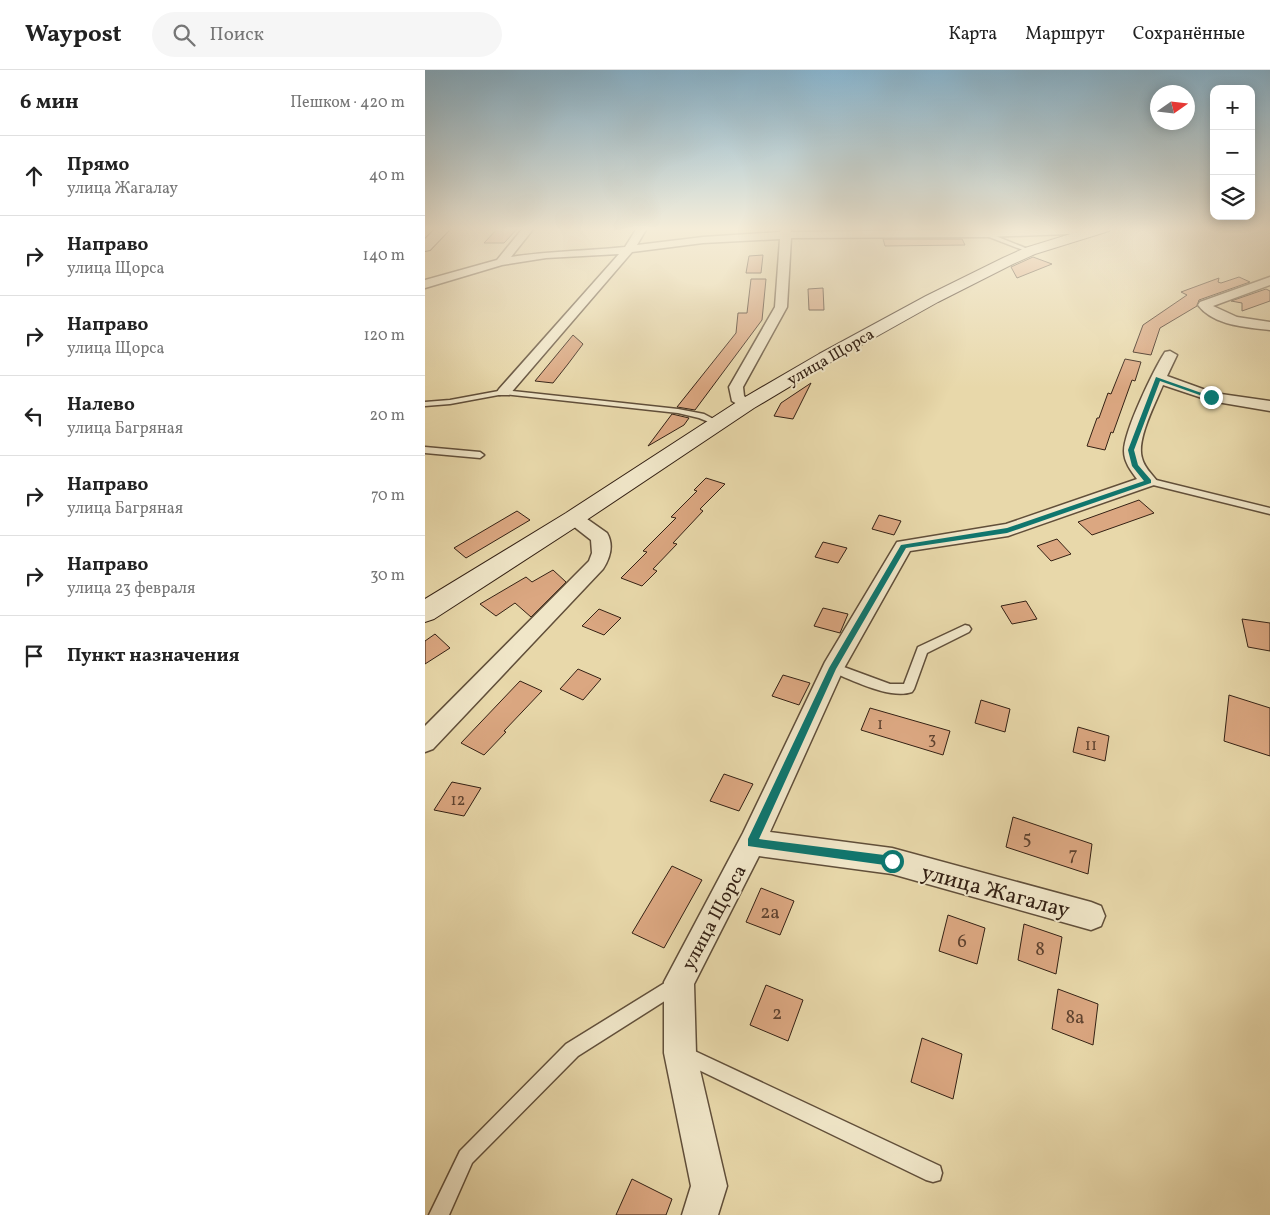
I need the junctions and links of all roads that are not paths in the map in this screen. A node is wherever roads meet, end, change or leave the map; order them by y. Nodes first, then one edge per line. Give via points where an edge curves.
1 (601, 281) edge
2 (783, 281) edge
3 (968, 281) edge
4 (1270, 282) edge
5 (1270, 326) edge
6 (1170, 355) dead end
7 (1158, 378) junction
8 (504, 392) junction
9 (425, 404) edge
10 (747, 404) junction
11 (1270, 406) edge
12 (719, 424) junction
13 (425, 450) edge
14 (480, 455) dead end
15 (1149, 482) junction
16 (1270, 511) edge
17 (574, 518) junction
18 (425, 612) edge
19 (965, 629) dead end
20 (833, 668) junction
21 (425, 742) edge
22 (752, 842) junction
23 (1091, 916) dead end
24 (679, 982) junction
25 (680, 1053) junction
26 (933, 1173) dead end
27 (439, 1215) edge
28 (700, 1215) edge

1 - 8 street
2 - 10 street via 781,307 736,387 737,398
3 - 10 street, улица Щорса
4 - 5 street via 1204,305 1234,321
6 - 7 street
7 - 11 street via 1211,397
7 - 15 street via 1131,450 1135,466
8 - 9 lane
8 - 12 lane via 678,411
10 - 12 street, улица Щорса
12 - 17 street, улица Щорса
13 - 14 lane
15 - 16 lane
15 - 20 street, улица Щорса via 1007,530 904,546
17 - 18 street, улица Щорса
17 - 21 street via 600,537 603,548 599,562
19 - 20 lane via 922,650 908,689 890,689
20 - 22 street, улица Щорса
22 - 23 street, улица Жагалау via 892,861
22 - 24 street, улица Щорса
24 - 25 street, улица Щорса
24 - 27 lane via 573,1050 466,1157
25 - 26 lane
25 - 28 street, улица Щорса via 709,1186

